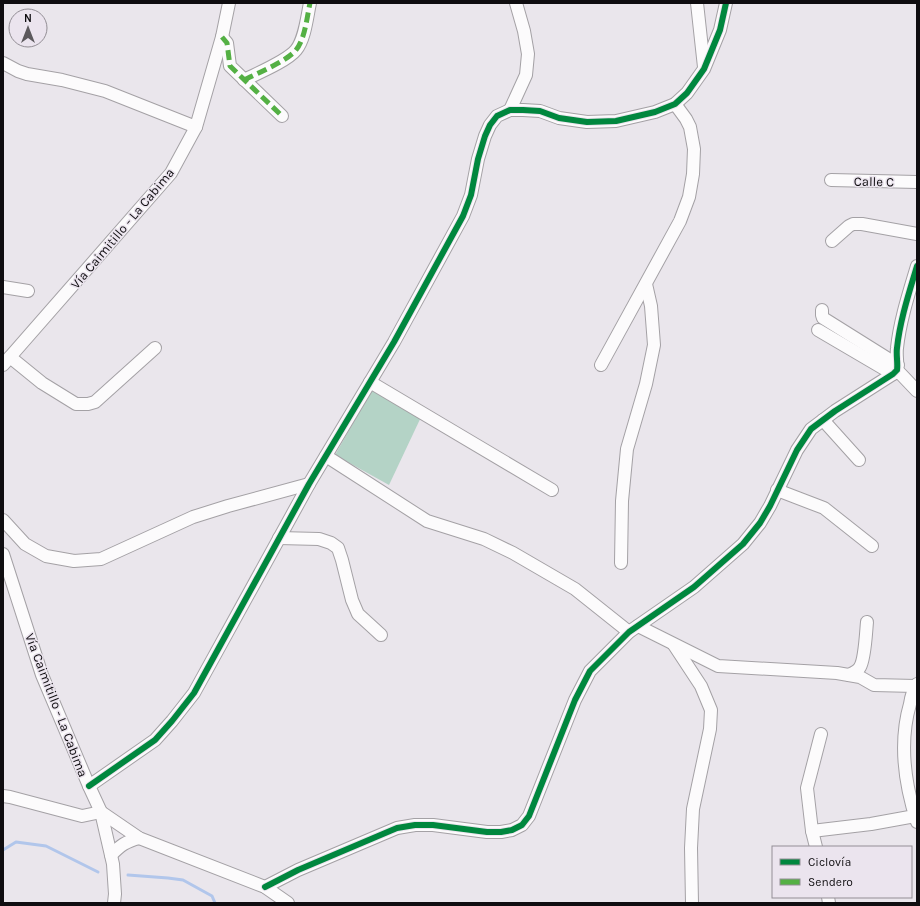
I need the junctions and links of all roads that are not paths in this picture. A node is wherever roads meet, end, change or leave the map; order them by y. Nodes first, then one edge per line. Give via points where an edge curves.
1 (229, 3) edge
2 (310, 3) edge
3 (516, 3) edge
4 (697, 3) edge
5 (726, 3) edge
6 (222, 37) junction
7 (3, 63) edge
8 (704, 69) junction
9 (244, 80) junction
10 (675, 104) junction
11 (510, 110) junction
12 (282, 116) dead end
13 (196, 127) junction
14 (831, 180) dead end
15 (917, 182) edge
16 (917, 234) edge
17 (832, 241) dead end
18 (917, 266) edge
19 (646, 284) junction
20 (3, 287) edge
21 (28, 291) dead end
22 (907, 298) junction
23 (917, 306) edge
24 (822, 310) dead end
25 (818, 330) dead end
26 (155, 348) dead end
27 (7, 361) edge
28 (602, 365) dead end
29 (896, 370) junction
30 (370, 382) junction
31 (917, 391) edge
32 (823, 420) junction
33 (326, 456) junction
34 (859, 460) dead end
35 (310, 484) junction
36 (552, 490) dead end
37 (777, 490) junction
38 (3, 520) edge
39 (279, 538) junction
40 (872, 546) dead end
41 (3, 554) edge
42 (621, 563) dead end
43 (867, 622) dead end
44 (634, 629) junction
45 (381, 635) dead end
46 (673, 644) junction
47 (850, 675) junction
48 (916, 685) edge
49 (820, 734) dead end
50 (89, 786) junction
51 (3, 796) edge
52 (101, 812) junction
53 (916, 819) edge
54 (812, 831) junction
55 (139, 838) junction
56 (816, 846) edge
57 (112, 859) junction
58 (265, 887) junction
59 (114, 899) edge
60 (288, 903) edge
61 (692, 903) edge

1 - 6 street, Vía Caimitillo - La Cabima
2 - 9 street via 302,38 296,50 288,57
3 - 11 street via 528,54 526,75
4 - 8 street
5 - 8 street via 720,30
6 - 9 street via 230,66
6 - 13 street, Vía Caimitillo - La Cabima
7 - 13 street via 28,74 105,92
8 - 10 street via 688,93
9 - 12 street
10 - 11 street via 656,112 616,121 594,122 559,118 540,111
10 - 19 street via 690,127 694,149 693,174 689,197 680,221
11 - 30 street via 497,116 490,125 463,216
13 - 27 street, Vía Caimitillo - La Cabima via 171,173
14 - 15 street, Calle C
16 - 17 street via 853,224
18 - 22 street
19 - 28 street
19 - 42 street via 651,306 654,345 646,384 627,449 622,501
20 - 21 street
22 - 23 street
22 - 29 street via 898,338
24 - 29 street via 823,318
25 - 29 street
26 - 27 street via 95,402 88,404 76,404
29 - 31 street
29 - 32 street
30 - 33 street
30 - 36 street
32 - 34 street
32 - 37 street via 811,429 797,450
33 - 35 street
33 - 44 street via 427,521 484,539 513,553 575,589
35 - 38 street via 193,517 101,558 74,561 46,556 25,544
35 - 39 street
37 - 40 street via 824,508
37 - 44 street via 760,523 743,544 694,588
39 - 45 street via 319,539 331,542 338,548 358,614
39 - 50 street via 194,693 155,740
41 - 50 street, Vía Caimitillo - La Cabima via 42,675
43 - 47 street via 863,658 860,667
44 - 46 street
44 - 58 street via 590,671 575,700 529,816 522,825 501,832 433,825 397,828 298,870
46 - 47 street via 718,666
46 - 61 street via 700,686 711,710 710,729 693,809
47 - 48 street via 874,685
48 - 53 street via 906,718 904,748 907,787
49 - 54 street via 807,788
50 - 52 street, Vía Caimitillo - La Cabima
51 - 52 street via 82,816
52 - 55 street
52 - 57 street, Vía Caimitillo - La Cabima
53 - 54 street
54 - 56 street
55 - 57 street via 120,846
55 - 58 street
57 - 59 street, Vía Caimitillo - La Cabima
58 - 60 street

